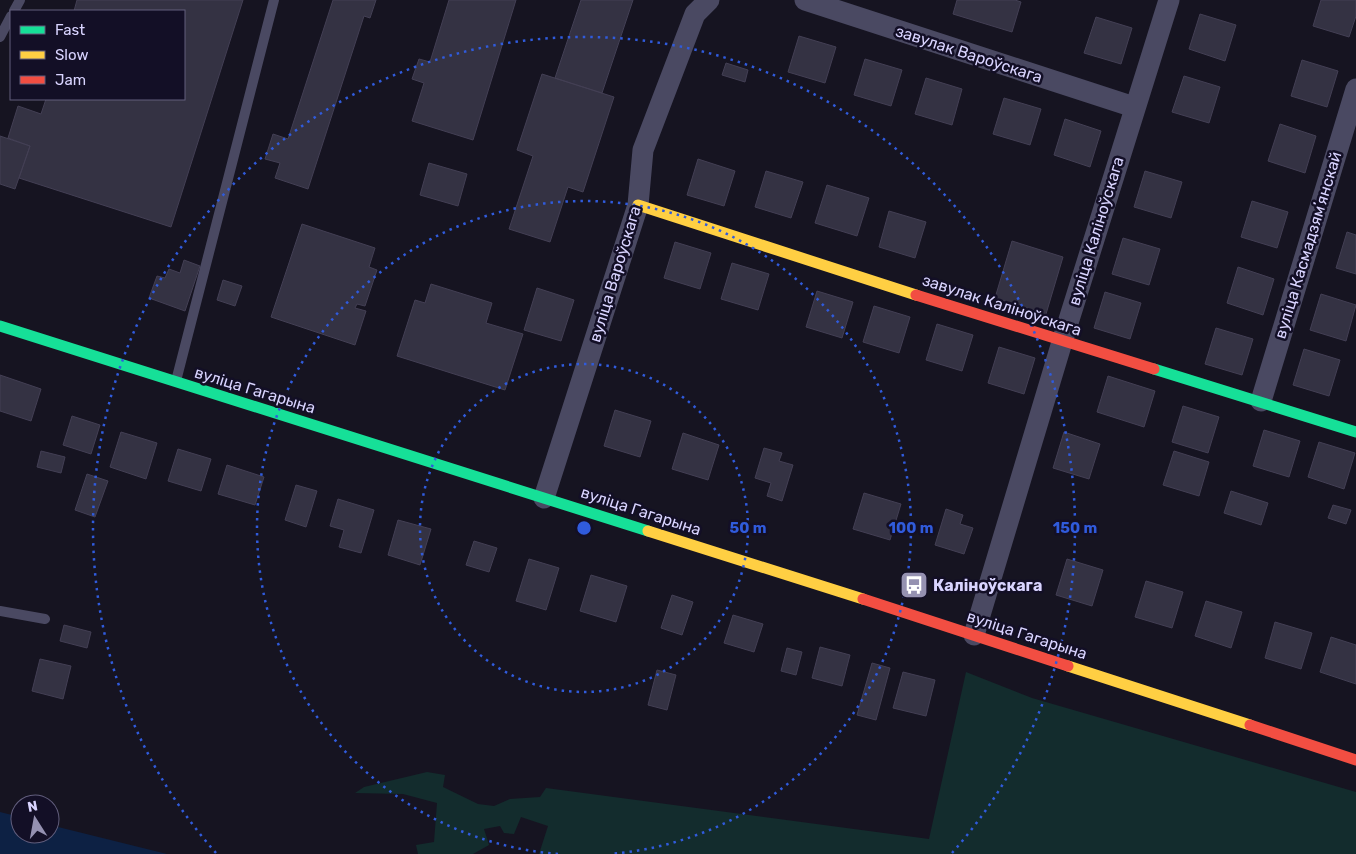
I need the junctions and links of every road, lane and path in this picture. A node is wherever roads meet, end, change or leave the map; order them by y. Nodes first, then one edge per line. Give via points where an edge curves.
1 (274, 0) edge
2 (710, 0) edge
3 (805, 0) edge
4 (1169, 0) edge
5 (10, 18) edge
6 (0, 37) edge
7 (1356, 89) edge
8 (1134, 107) junction
9 (638, 205) junction
10 (0, 326) edge
11 (1062, 342) junction
12 (176, 382) junction
13 (1260, 400) junction
14 (1356, 432) edge
15 (544, 498) junction
16 (0, 611) edge
17 (45, 619) dead end
18 (974, 635) junction
19 (1356, 760) edge

1 - 12 lane
2 - 9 street, вуліца Вароўскага via 694,14 643,150
3 - 8 street, завулак Вароўскага
4 - 8 street, вуліца Каліноўскага
5 - 6 lane
7 - 13 street, вуліца Касмадзямʼянскай
8 - 11 street, вуліца Каліноўскага
9 - 11 main road, завулак Каліноўскага
9 - 15 street, вуліца Вароўскага
10 - 12 main road, вуліца Гагарына
11 - 13 main road, завулак Каліноўскага
11 - 18 street, вуліца Каліноўскага
12 - 15 main road, вуліца Гагарына
13 - 14 main road, завулак Каліноўскага
15 - 18 main road, вуліца Гагарына
16 - 17 lane
18 - 19 main road, вуліца Гагарына

